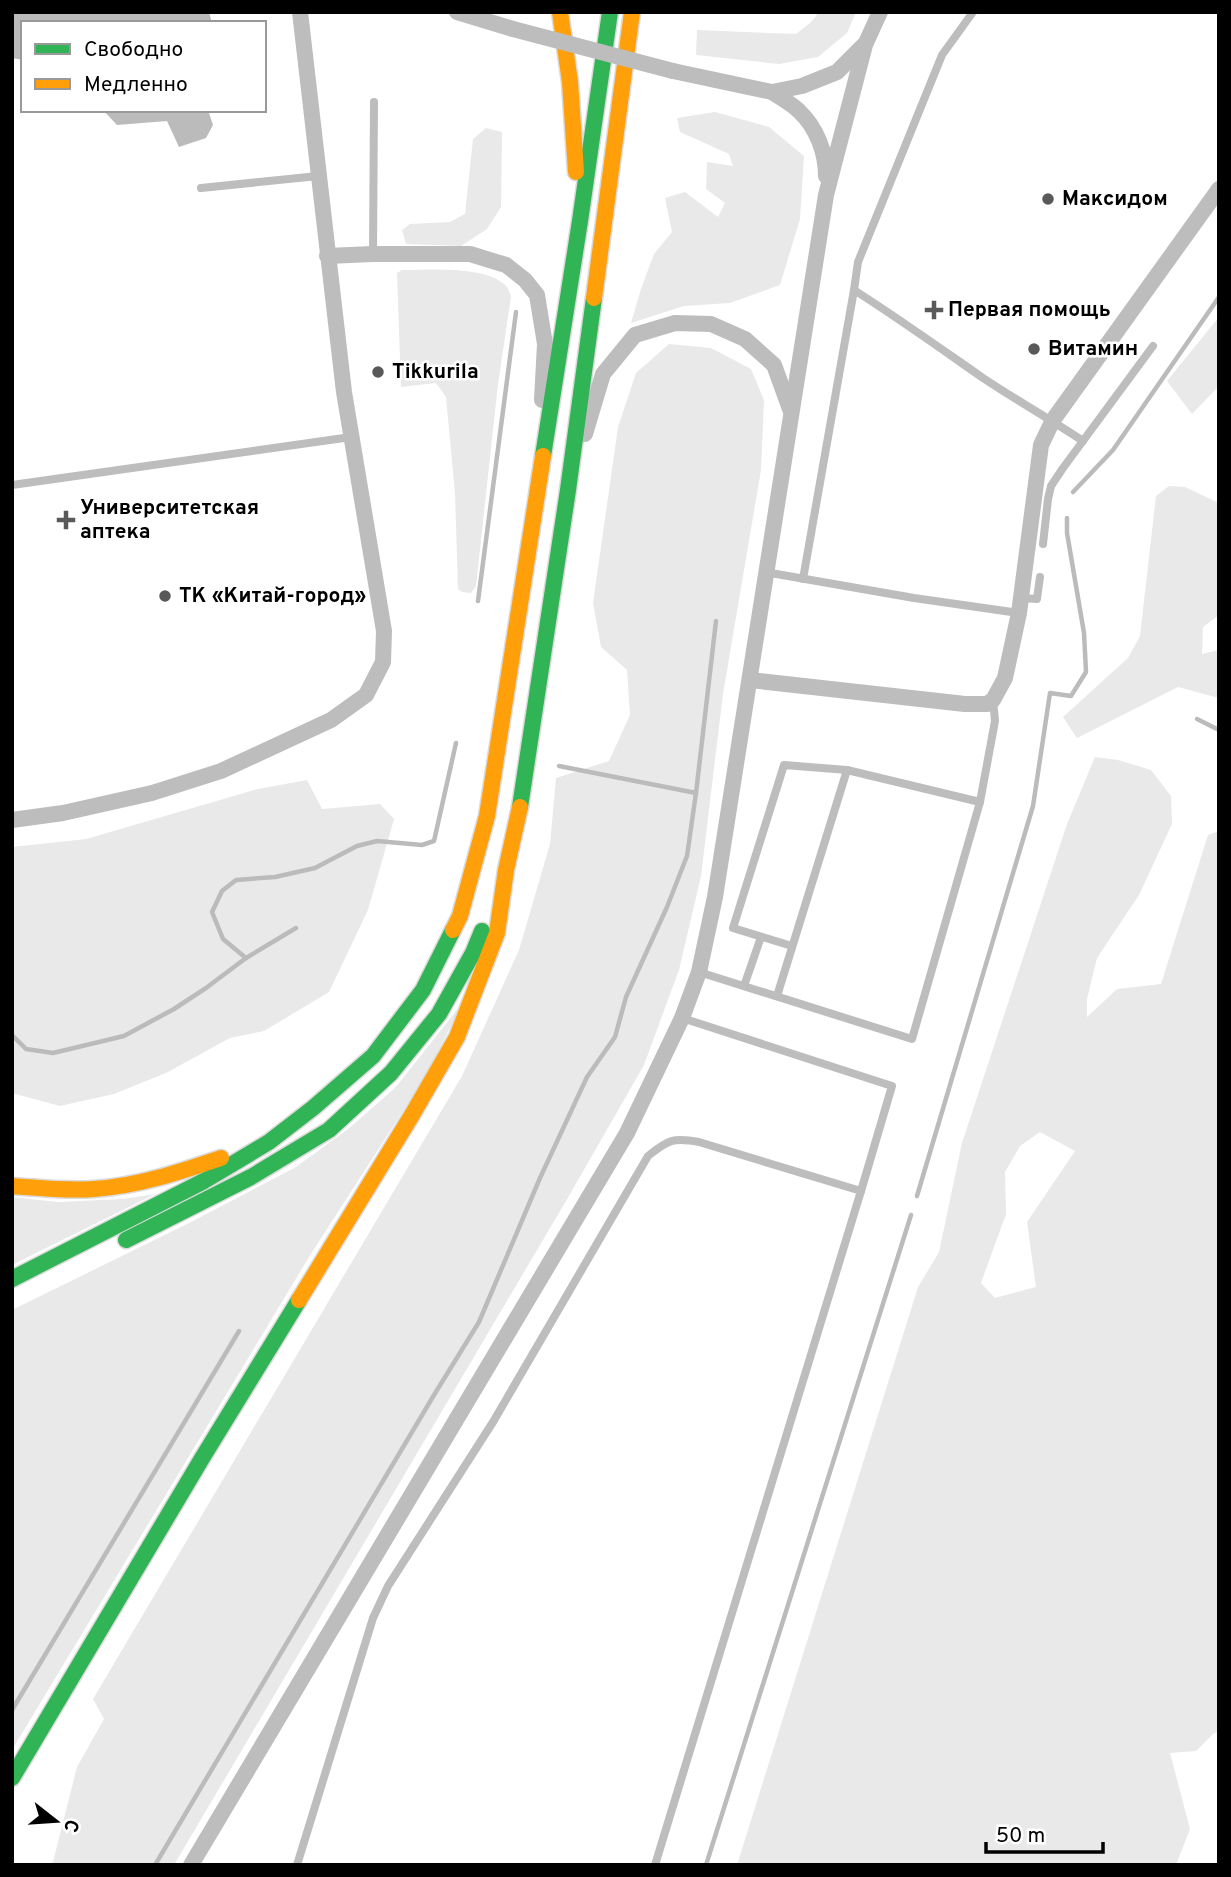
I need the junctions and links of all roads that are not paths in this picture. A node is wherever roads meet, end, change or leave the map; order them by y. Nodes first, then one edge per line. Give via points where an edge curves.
1 (300, 12) edge
2 (457, 12) edge
3 (560, 12) edge
4 (610, 12) edge
5 (632, 12) edge
6 (649, 12) edge
7 (880, 12) edge
8 (973, 12) edge
9 (865, 44) junction
10 (623, 84) junction
11 (772, 92) junction
12 (374, 102) dead end
13 (318, 176) junction
14 (201, 188) dead end
15 (1219, 189) edge
16 (826, 195) junction
17 (580, 221) junction
18 (373, 254) junction
19 (327, 256) junction
20 (854, 290) junction
21 (1153, 346) dead end
22 (791, 412) junction
23 (1053, 420) junction
24 (351, 437) junction
25 (1083, 442) junction
26 (12, 485) edge
27 (568, 490) junction
28 (537, 495) junction
29 (1043, 544) dead end
30 (765, 572) junction
31 (1040, 577) dead end
32 (803, 579) junction
33 (1020, 605) junction
34 (750, 680) junction
35 (993, 700) junction
36 (847, 770) junction
37 (980, 802) junction
38 (12, 820) edge
39 (506, 870) junction
40 (761, 937) junction
41 (792, 946) junction
42 (699, 972) junction
43 (744, 986) junction
44 (777, 996) junction
45 (682, 1018) junction
46 (269, 1142) junction
47 (12, 1186) edge
48 (861, 1191) junction
49 (115, 1245) dead end
50 (57, 1273) dead end
51 (12, 1279) edge
52 (12, 1295) edge
53 (12, 1778) edge
54 (191, 1865) edge
55 (297, 1865) edge
56 (655, 1865) edge

1 - 13 street
2 - 11 street, bridge via 673,71
3 - 17 main road
4 - 17 main road
5 - 10 main road
6 - 10 main road
7 - 9 street
8 - 20 lane via 942,55 858,262
9 - 11 street via 837,72
9 - 16 street
10 - 27 main road
11 - 16 street via 800,111 816,134 826,161
12 - 18 lane
13 - 14 lane
13 - 19 street
15 - 23 street
16 - 22 street
17 - 28 main road
18 - 19 street
18 - 28 street via 470,254 506,265 537,295 545,344
19 - 24 street
20 - 23 lane
20 - 32 lane
21 - 25 lane
22 - 27 street via 774,365 745,339 711,324 675,323 635,335 603,374
22 - 30 street
23 - 25 lane
23 - 33 street via 1041,446
24 - 26 lane
24 - 38 street via 384,631 383,663 366,695 331,720 221,771 152,793
25 - 29 lane via 1051,486
27 - 39 main road
28 - 46 main road via 487,816 460,916 423,990 373,1056
30 - 32 lane
30 - 34 street
31 - 33 lane via 1037,599
32 - 33 lane via 914,598
33 - 35 street via 1005,678
34 - 35 street via 965,704
34 - 42 street
35 - 37 lane via 995,721
36 - 37 lane
36 - 40 lane via 784,765 733,928
36 - 41 lane
37 - 44 lane via 912,1040
39 - 49 main road via 473,953 439,1014 391,1073 329,1130 251,1177
39 - 53 main road via 497,933 457,1037
40 - 41 lane
40 - 43 lane
41 - 44 lane
42 - 43 lane
42 - 45 street
43 - 44 lane
45 - 48 lane via 892,1086
45 - 54 street via 627,1133
46 - 47 main road via 134,1184 92,1189
46 - 51 main road via 204,1181
48 - 55 lane via 699,1142 680,1139 663,1143 648,1156 493,1422 388,1586 373,1618
48 - 56 lane
50 - 52 main road

